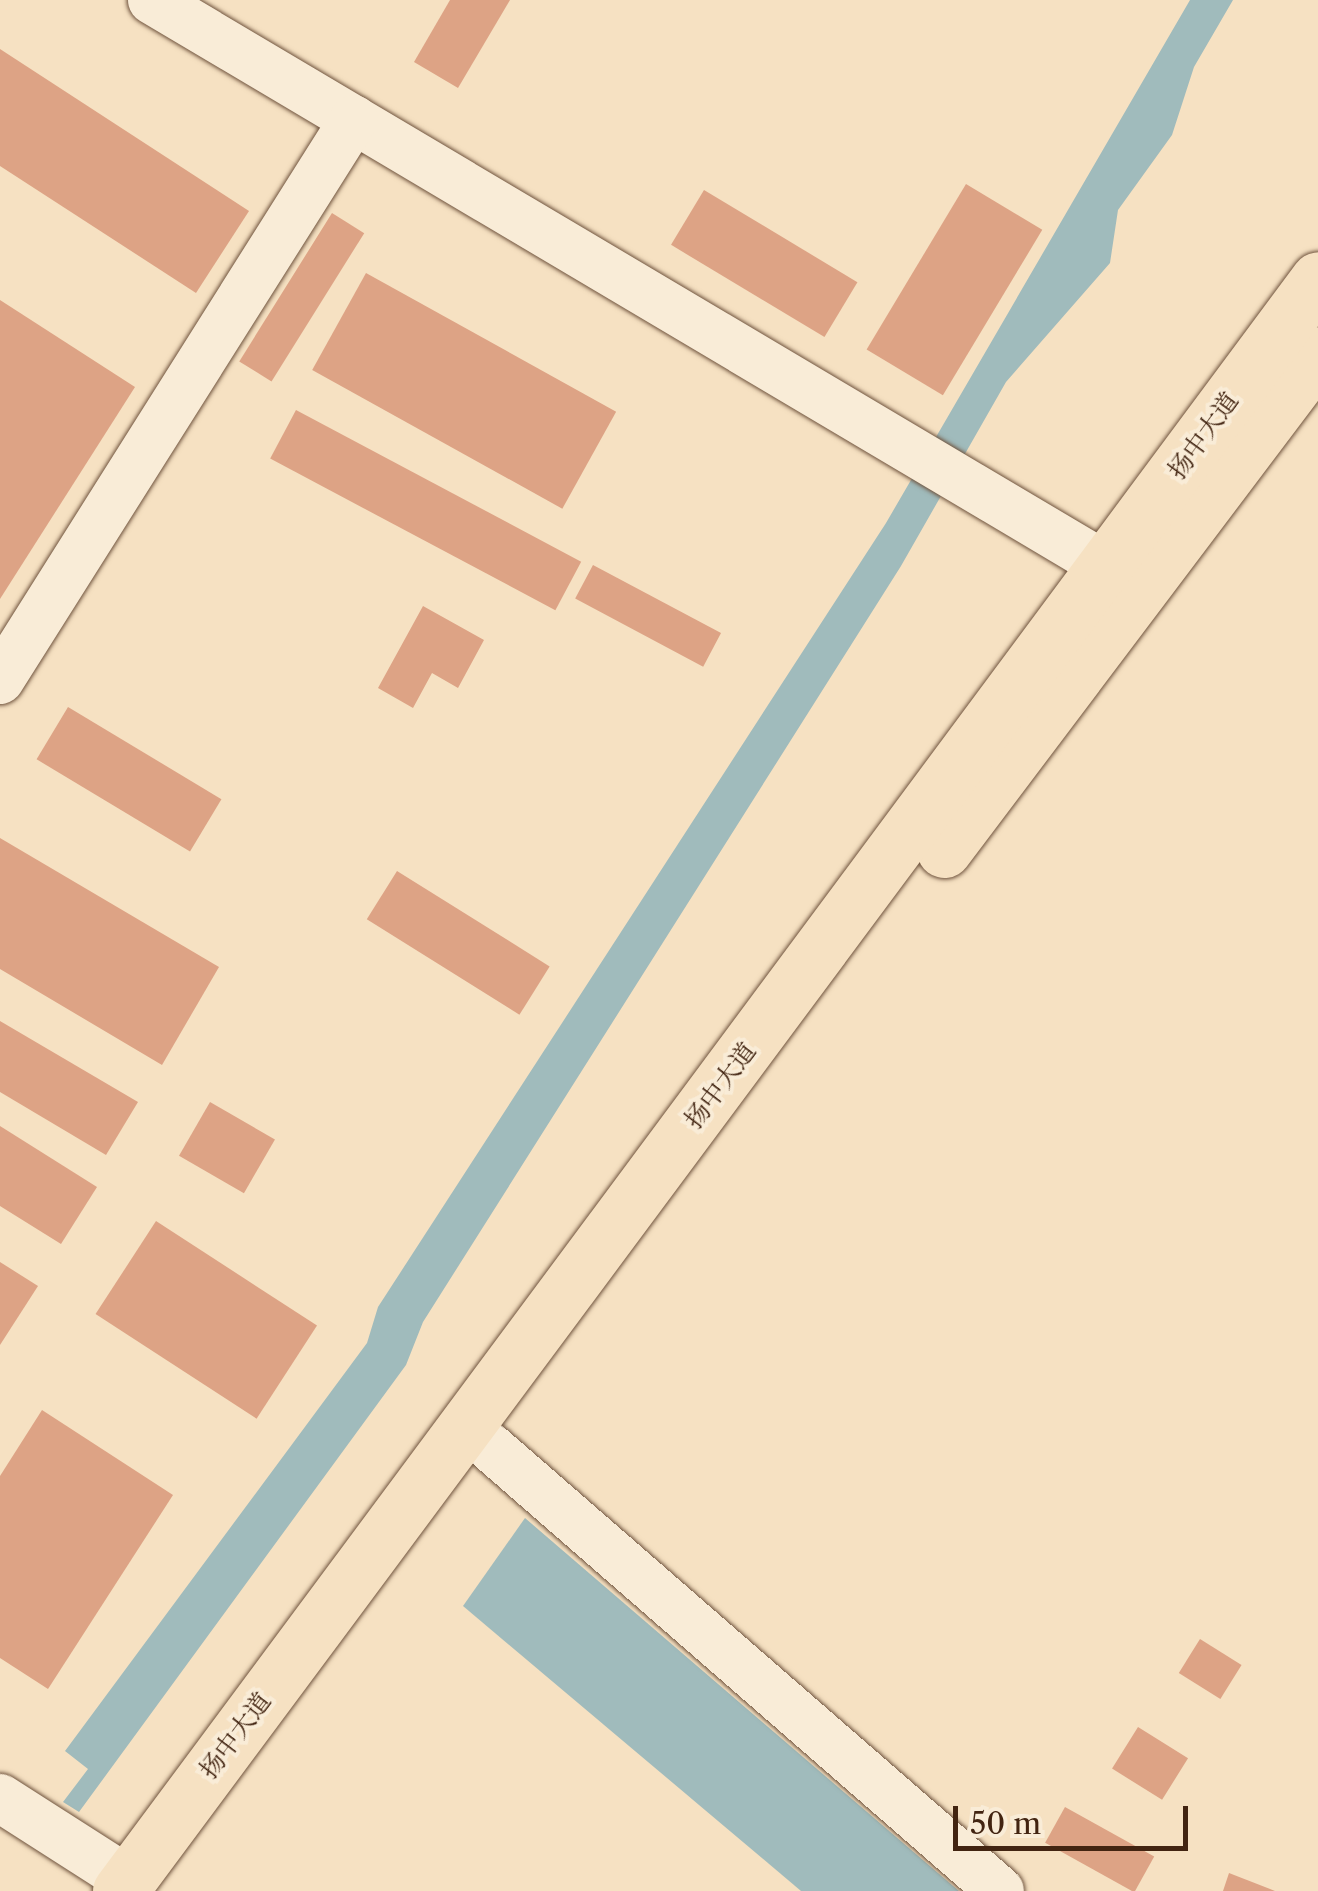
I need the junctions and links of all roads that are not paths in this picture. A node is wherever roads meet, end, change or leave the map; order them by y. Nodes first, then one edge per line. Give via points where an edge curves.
1 (152, 0) edge
2 (354, 119) junction
3 (1318, 279) edge
4 (1318, 354) edge
5 (1126, 578) junction
6 (0, 680) edge
7 (490, 1448) junction
8 (0, 1798) edge
9 (136, 1887) edge
10 (1000, 1891) edge

1 - 2 street
2 - 5 street
2 - 6 street
3 - 5 main road, 扬中大道
4 - 5 main road, 扬中大道
5 - 7 main road, 扬中大道
5 - 9 main road, 扬中大道
7 - 9 main road, 扬中大道
7 - 10 street
8 - 9 street

